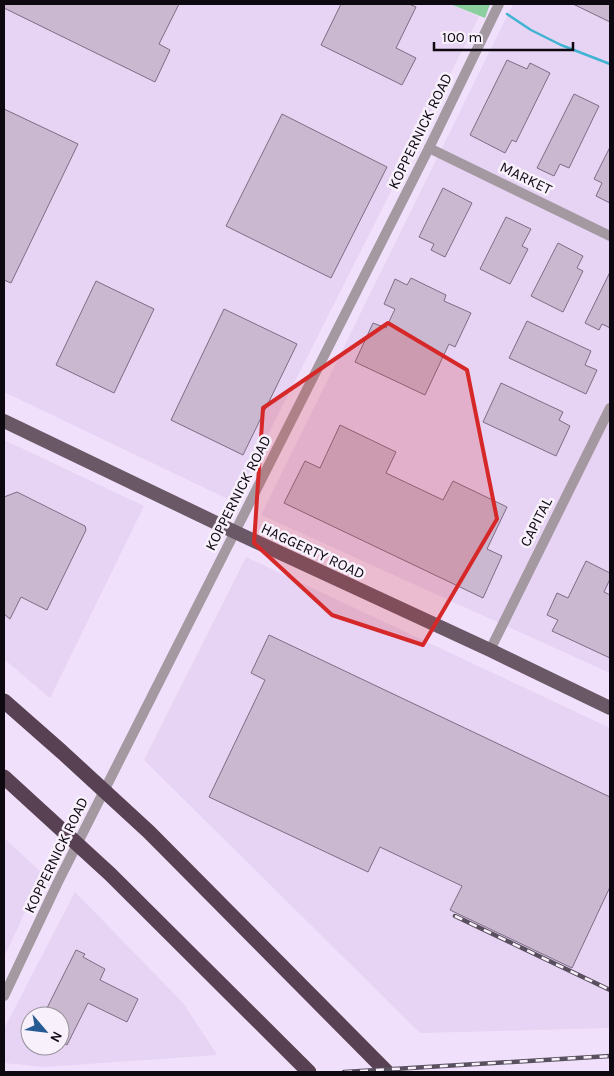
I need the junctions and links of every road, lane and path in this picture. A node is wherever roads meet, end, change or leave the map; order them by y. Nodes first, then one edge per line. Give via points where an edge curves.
1 (499, 4) edge
2 (428, 148) junction
3 (610, 236) edge
4 (610, 408) edge
5 (4, 421) edge
6 (235, 532) junction
7 (490, 650) junction
8 (4, 701) edge
9 (610, 708) edge
10 (4, 777) edge
11 (4, 996) edge
12 (309, 1072) edge
13 (387, 1072) edge

1 - 2 street, KOPPERNICK ROAD
2 - 3 street, MARKET
2 - 6 street, KOPPERNICK ROAD
4 - 7 street, CAPITAL
5 - 6 main road, HAGGERTY ROAD
6 - 7 main road, HAGGERTY ROAD
6 - 11 street, KOPPERNICK ROAD
7 - 9 main road, HAGGERTY ROAD
8 - 13 highway via 149,832
10 - 12 highway via 95,861

